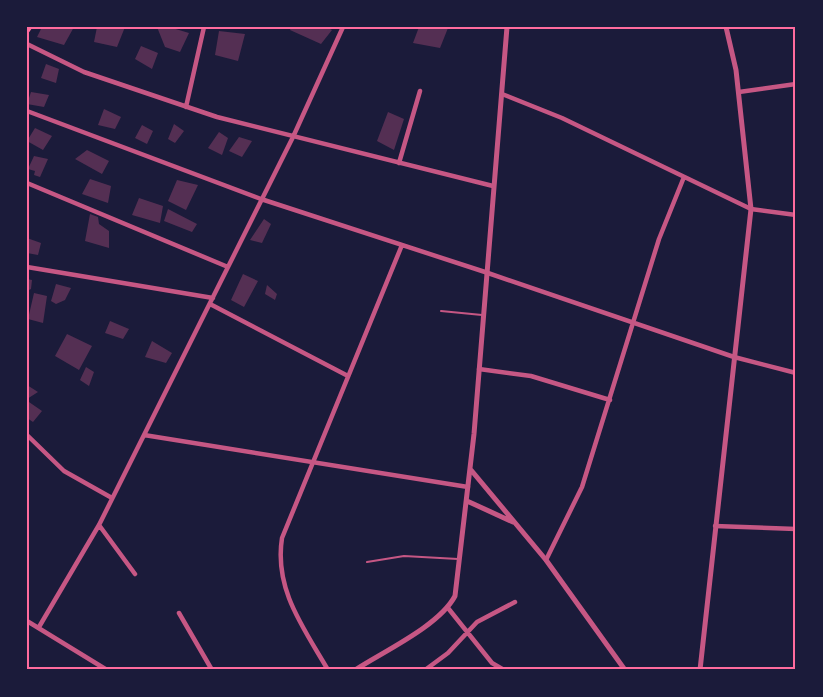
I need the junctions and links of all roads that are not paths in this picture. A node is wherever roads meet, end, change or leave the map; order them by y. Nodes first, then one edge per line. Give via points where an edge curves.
1 (204, 27) edge
2 (343, 27) edge
3 (507, 27) edge
4 (726, 27) edge
5 (27, 44) edge
6 (796, 84) edge
7 (420, 91) dead end
8 (739, 93) junction
9 (502, 94) junction
10 (186, 107) junction
11 (27, 111) edge
12 (293, 136) junction
13 (399, 163) junction
14 (684, 177) junction
15 (27, 183) edge
16 (493, 186) junction
17 (261, 200) junction
18 (751, 209) junction
19 (796, 215) edge
20 (402, 245) junction
21 (27, 267) edge
22 (228, 267) junction
23 (485, 272) junction
24 (213, 298) junction
25 (210, 304) junction
26 (441, 311) dead end
27 (482, 315) junction
28 (633, 324) junction
29 (734, 357) junction
30 (479, 369) junction
31 (796, 373) edge
32 (348, 376) junction
33 (610, 400) junction
34 (27, 435) edge
35 (144, 435) junction
36 (312, 462) junction
37 (471, 470) junction
38 (468, 487) junction
39 (112, 498) junction
40 (466, 501) junction
41 (513, 522) junction
42 (99, 525) junction
43 (715, 526) junction
44 (796, 529) edge
45 (460, 559) junction
46 (546, 560) junction
47 (367, 562) dead end
48 (135, 574) dead end
49 (515, 602) dead end
50 (448, 608) junction
51 (179, 613) dead end
52 (27, 621) edge
53 (39, 627) junction
54 (468, 633) junction
55 (107, 670) edge
56 (212, 670) edge
57 (328, 670) edge
58 (354, 670) edge
59 (425, 670) edge
60 (504, 670) edge
61 (625, 670) edge
62 (700, 670) edge

1 - 10 street
2 - 12 street
3 - 9 street
4 - 8 street
5 - 10 street via 84,72
6 - 8 street
7 - 13 street
8 - 18 street
9 - 14 street via 562,118
9 - 16 street
10 - 12 street
11 - 17 street
12 - 13 street
12 - 17 street
13 - 16 street
14 - 18 street
14 - 28 street via 659,239
15 - 22 street
16 - 23 street
17 - 20 street
17 - 22 street
18 - 19 street
18 - 29 street
20 - 23 street
20 - 32 street
21 - 24 street
22 - 24 street
23 - 27 street
23 - 28 street
24 - 25 street
25 - 32 street
25 - 35 street
26 - 27 lane
27 - 30 street
28 - 29 street
28 - 33 street
29 - 31 street
29 - 43 street
30 - 33 street via 531,376
30 - 37 street
32 - 36 street
33 - 46 street via 582,487
34 - 39 street via 64,471
35 - 36 street
35 - 39 street
36 - 38 street
36 - 57 street via 282,538 280,568 290,604
37 - 38 street
37 - 41 street
38 - 40 street
39 - 42 street
40 - 41 street
40 - 45 street
41 - 46 street
42 - 48 street
42 - 53 street
43 - 44 street
43 - 62 street
45 - 47 lane via 404,556
45 - 50 street via 455,596
46 - 61 street
49 - 54 street via 490,612
50 - 54 street
50 - 58 street
51 - 56 street
52 - 53 street
53 - 55 street
54 - 59 street
54 - 60 street via 492,663

